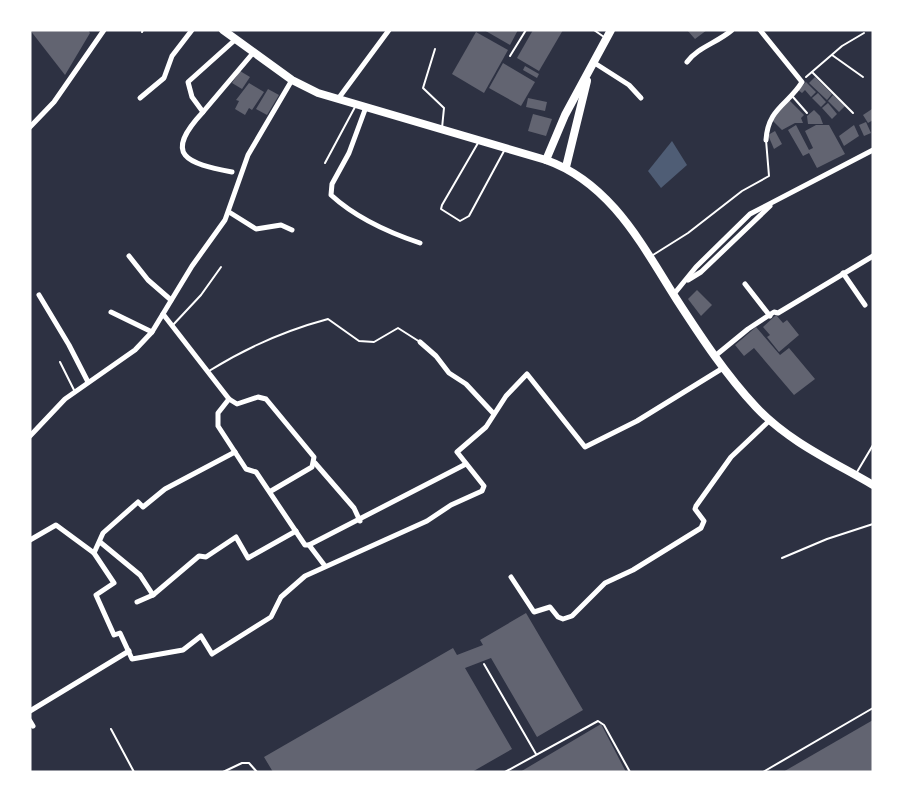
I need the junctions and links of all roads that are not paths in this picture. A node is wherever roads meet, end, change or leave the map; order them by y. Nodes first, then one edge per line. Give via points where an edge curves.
1 (104, 30) edge
2 (192, 30) edge
3 (389, 30) edge
4 (526, 30) edge
5 (594, 30) edge
6 (611, 30) edge
7 (732, 30) edge
8 (762, 31) edge
9 (230, 34) edge
10 (605, 38) junction
11 (435, 49) dead end
12 (253, 53) junction
13 (510, 56) dead end
14 (593, 62) junction
15 (687, 62) dead end
16 (588, 74) junction
17 (292, 80) junction
18 (791, 94) junction
19 (140, 98) dead end
20 (641, 98) dead end
21 (339, 99) junction
22 (356, 104) junction
23 (366, 107) junction
24 (203, 112) junction
25 (807, 113) dead end
26 (30, 127) edge
27 (442, 129) junction
28 (766, 140) joint
29 (480, 141) junction
30 (506, 148) junction
31 (873, 150) edge
32 (546, 160) junction
33 (326, 163) dead end
34 (566, 167) junction
35 (232, 172) dead end
36 (776, 201) junction
37 (229, 212) junction
38 (292, 231) dead end
39 (420, 243) dead end
40 (129, 256) dead end
41 (651, 256) junction
42 (873, 256) edge
43 (222, 267) dead end
44 (843, 273) junction
45 (687, 281) junction
46 (745, 284) dead end
47 (674, 294) junction
48 (39, 295) dead end
49 (171, 300) junction
50 (865, 305) dead end
51 (111, 312) dead end
52 (163, 314) junction
53 (770, 316) junction
54 (172, 326) junction
55 (152, 332) junction
56 (420, 342) joint
57 (715, 356) junction
58 (60, 362) dead end
59 (723, 368) junction
60 (208, 372) junction
61 (88, 382) junction
62 (75, 392) junction
63 (229, 399) junction
64 (493, 413) junction
65 (770, 420) junction
66 (30, 435) edge
67 (873, 445) edge
68 (235, 452) junction
69 (315, 463) junction
70 (466, 464) junction
71 (855, 475) junction
72 (873, 485) edge
73 (271, 491) junction
74 (360, 521) junction
75 (873, 524) edge
76 (296, 531) junction
77 (30, 540) edge
78 (100, 542) junction
79 (309, 545) junction
80 (94, 553) junction
81 (782, 558) dead end
82 (325, 566) junction
83 (511, 576) dead end
84 (153, 595) junction
85 (137, 602) dead end
86 (129, 651) junction
87 (484, 664) dead end
88 (873, 708) edge
89 (30, 711) edge
90 (111, 729) dead end
91 (536, 754) junction
92 (134, 772) edge
93 (223, 772) edge
94 (257, 772) edge
95 (505, 772) edge
96 (630, 772) edge
97 (763, 772) edge

1 - 26 street via 54,102
2 - 19 street via 172,56 164,78
3 - 21 street
4 - 13 lane
5 - 10 lane
6 - 10 main road
7 - 15 street via 715,44 699,49
8 - 18 street via 802,80
9 - 12 highway
9 - 24 street via 188,82 189,92
10 - 14 main road
11 - 27 lane via 423,88 444,108
12 - 17 highway
12 - 24 street
14 - 16 main road
14 - 20 street
16 - 32 main road
16 - 34 main road
17 - 21 highway
17 - 37 street via 248,155
18 - 25 lane
18 - 28 street via 767,125
21 - 22 highway
22 - 23 highway
22 - 33 lane
23 - 27 highway
23 - 39 street via 349,153 332,184 331,195 373,224
24 - 35 street via 183,138 183,153 195,164
27 - 29 highway
28 - 41 lane via 769,176
29 - 30 highway
29 - 30 lane via 442,205 445,213 459,221 469,216
30 - 32 highway
31 - 36 street
32 - 34 highway
34 - 41 highway via 604,196
36 - 45 street
36 - 45 street via 750,214 696,267
37 - 38 street via 256,229 281,225
37 - 49 street
40 - 49 street
41 - 47 highway
42 - 44 street
43 - 54 lane
44 - 50 street
44 - 53 street
45 - 47 street
46 - 53 street
47 - 57 highway
48 - 61 street
49 - 52 street
51 - 55 street
52 - 54 street
52 - 55 street
53 - 57 street via 748,328
54 - 60 street
55 - 61 street via 135,350
56 - 60 lane via 398,328 374,342 359,341 328,320 245,351
56 - 64 street
57 - 59 highway
58 - 62 lane
59 - 64 street via 588,446 582,444 527,374
59 - 65 highway
60 - 63 street
61 - 62 street
62 - 66 street
63 - 68 street via 216,418
63 - 69 street via 237,404 258,397 266,399
64 - 70 street via 486,427 457,452
65 - 71 highway via 798,442
65 - 83 street via 731,457 696,506 704,521 701,528 605,583 572,616 558,617 550,607 534,612
67 - 71 lane
68 - 73 street via 246,469 256,472
68 - 78 street via 165,489 143,507 138,502 103,532
69 - 73 street
69 - 74 street via 354,508
70 - 74 street
70 - 82 street via 484,486 482,491
71 - 72 highway
73 - 76 street
74 - 79 street
75 - 81 lane
76 - 79 street
76 - 84 street via 248,558 236,537 206,557 192,561
77 - 80 street via 56,525
78 - 80 street
78 - 84 street via 140,575
79 - 82 street
80 - 86 street via 114,583 96,595 114,635 120,633
82 - 86 street via 305,576 281,597 271,617 212,654 201,636 183,650 132,659
84 - 85 street
86 - 89 street
87 - 91 lane
88 - 97 lane
90 - 92 lane
91 - 95 lane
91 - 96 lane via 598,721
93 - 94 lane via 249,763

